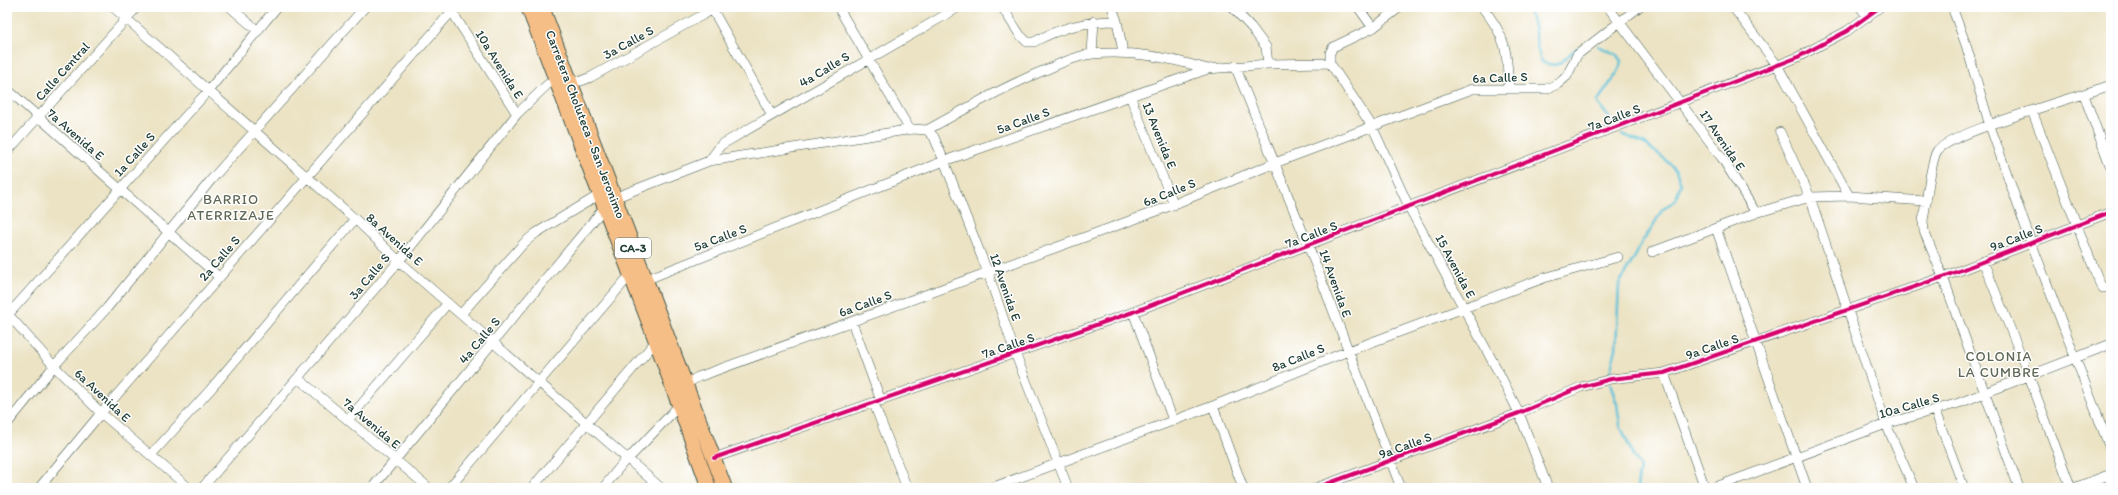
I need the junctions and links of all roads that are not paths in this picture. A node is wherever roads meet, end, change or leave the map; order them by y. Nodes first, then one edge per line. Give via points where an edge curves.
1 (113, 7) edge
2 (137, 7) edge
3 (230, 7) edge
4 (277, 7) edge
5 (365, 7) edge
6 (528, 7) edge
7 (542, 7) edge
8 (838, 7) edge
9 (959, 7) edge
10 (1002, 7) edge
11 (1112, 7) edge
12 (1232, 7) edge
13 (1358, 7) edge
14 (1400, 7) edge
15 (1482, 7) edge
16 (1608, 7) edge
17 (1639, 7) edge
18 (1732, 7) edge
19 (1860, 7) edge
20 (1880, 7) edge
21 (1952, 7) edge
22 (713, 8) edge
23 (451, 9) edge
24 (1868, 17) junction
25 (127, 19) junction
26 (1094, 21) junction
27 (1117, 21) junction
28 (1619, 22) junction
29 (1373, 28) junction
30 (258, 31) junction
31 (1123, 52) junction
32 (1092, 54) junction
33 (868, 58) junction
34 (1330, 63) junction
35 (1268, 64) junction
36 (1777, 65) junction
37 (1235, 66) junction
38 (1208, 69) junction
39 (555, 82) junction
40 (570, 82) junction
41 (2111, 85) edge
42 (7, 89) edge
43 (1509, 89) junction
44 (208, 91) junction
45 (2084, 95) junction
46 (1130, 96) junction
47 (1681, 102) junction
48 (2032, 111) junction
49 (517, 114) junction
50 (772, 116) junction
51 (38, 118) junction
52 (1372, 126) junction
53 (1990, 126) junction
54 (910, 130) junction
55 (927, 130) junction
56 (255, 132) junction
57 (1780, 132) dead end
58 (7, 152) edge
59 (709, 161) junction
60 (944, 161) junction
61 (1275, 163) junction
62 (2111, 168) edge
63 (306, 177) junction
64 (121, 189) junction
65 (1849, 196) junction
66 (1810, 197) junction
67 (606, 200) junction
68 (1926, 201) junction
69 (1174, 205) junction
70 (1409, 207) junction
71 (2111, 212) edge
72 (1756, 213) junction
73 (355, 219) junction
74 (2078, 225) junction
75 (1716, 228) junction
76 (169, 231) junction
77 (2031, 242) junction
78 (1308, 245) junction
79 (1652, 252) dead end
80 (1618, 257) dead end
81 (1984, 260) junction
82 (399, 261) junction
83 (988, 273) junction
84 (630, 275) junction
85 (220, 277) junction
86 (1943, 277) junction
87 (645, 280) junction
88 (2111, 286) edge
89 (448, 303) junction
90 (1464, 308) junction
91 (1847, 310) junction
92 (1133, 312) junction
93 (461, 314) junction
94 (7, 315) edge
95 (852, 322) junction
96 (656, 341) junction
97 (495, 342) junction
98 (1757, 342) junction
99 (2111, 344) edge
100 (1348, 351) junction
101 (1015, 353) junction
102 (2076, 358) junction
103 (2024, 363) dead end
104 (54, 366) junction
105 (1664, 373) junction
106 (2029, 376) junction
107 (298, 378) junction
108 (540, 382) junction
109 (688, 389) junction
110 (1984, 394) junction
111 (679, 403) junction
112 (878, 403) junction
113 (1214, 406) junction
114 (1935, 411) junction
115 (101, 413) junction
116 (1519, 413) junction
117 (348, 420) junction
118 (1173, 420) junction
119 (587, 423) junction
120 (7, 424) edge
121 (1886, 424) junction
122 (2111, 451) edge
123 (150, 455) junction
124 (627, 458) junction
125 (714, 458) junction
126 (1797, 458) junction
127 (395, 460) junction
128 (1390, 461) junction
129 (1059, 464) junction
130 (2111, 474) edge
131 (39, 488) edge
132 (189, 488) edge
133 (202, 488) edge
134 (372, 488) edge
135 (428, 488) edge
136 (449, 488) edge
137 (532, 488) edge
138 (603, 488) edge
139 (661, 488) edge
140 (709, 488) edge
141 (725, 488) edge
142 (907, 488) edge
143 (991, 488) edge
144 (1068, 488) edge
145 (1243, 488) edge
146 (1316, 488) edge
147 (1401, 488) edge
148 (1548, 488) edge
149 (1705, 488) edge
150 (1713, 488) edge
151 (1807, 488) edge
152 (1914, 488) edge
153 (1964, 488) edge
154 (2020, 488) edge
155 (2073, 488) edge

1 - 25 street, 8a Avenida E
2 - 25 street, Calle Central
3 - 30 street
4 - 30 street, 1a Calle S
5 - 56 street
6 - 39 highway, Carretera Choluteca - San Jeronimo / CA-3
7 - 40 highway, Carretera Choluteca - San Jeronimo / CA-3
8 - 33 street
9 - 33 street, 4a Calle S
10 - 26 street via 1027,42 1034,42
11 - 27 street
12 - 35 street via 1266,47
13 - 29 street
14 - 29 street
15 - 43 street via 1500,32 1507,51
16 - 28 street, 17 Avenida E
17 - 28 street, 6a Calle S
18 - 36 street
19 - 24 street
20 - 24 street, 7a Calle S
21 - 53 street
22 - 40 street, 3a Calle S via 591,78
22 - 50 street
23 - 49 street, 10a Avenida E
23 - 63 street, 2a Calle S
24 - 36 street, 7a Calle S via 1796,58
25 - 44 street, 8a Avenida E
25 - 51 street, Calle Central
26 - 27 street
26 - 32 street
27 - 31 street
28 - 43 street, 6a Calle S via 1577,56 1566,76 1558,84 1546,89
28 - 47 street, 17 Avenida E
29 - 34 street via 1333,47
30 - 44 street, 1a Calle S
31 - 32 street
31 - 38 street via 1162,56
32 - 55 street via 1019,80
33 - 50 street, 4a Calle S
33 - 54 street
34 - 35 street, 5a Calle S
34 - 52 street, 15 Avenida E
35 - 37 street, 5a Calle S
36 - 47 street, 7a Calle S
36 - 65 street
37 - 38 street, 5a Calle S
37 - 61 street, 14 Avenida E
38 - 46 street, 5a Calle S
39 - 40 street, 3a Calle S
39 - 49 street, 3a Calle S via 541,89
39 - 67 highway, Carretera Choluteca - San Jeronimo / CA-3
40 - 67 highway, Carretera Choluteca - San Jeronimo / CA-3
41 - 45 street
42 - 51 street, 7a Avenida E
43 - 52 street, 6a Calle S via 1472,89
44 - 56 street, 8a Avenida E
44 - 64 street, 1a Calle S
45 - 48 street
45 - 62 street
46 - 60 street, 5a Calle S
46 - 69 street, 13 Avenida E
47 - 70 street, 7a Calle S
47 - 72 street, 17 Avenida E via 1722,158
48 - 53 street
48 - 74 street
49 - 82 street, 3a Calle S
50 - 59 street, 4a Calle S via 721,146
51 - 58 street, Calle Central
51 - 64 street, 7a Avenida E
52 - 61 street, 6a Calle S
52 - 70 street, 15 Avenida E
53 - 68 street via 1944,144 1936,152
53 - 77 street
54 - 55 street, 4a Calle S
54 - 59 street, 4a Calle S
55 - 60 street, 12 Avenida E via 934,137
56 - 63 street, 8a Avenida E
56 - 76 street
57 - 66 street
59 - 67 street, 4a Calle S
60 - 83 street, 12 Avenida E
60 - 87 street, 5a Calle S
61 - 69 street, 6a Calle S
61 - 78 street, 14 Avenida E
63 - 73 street, 8a Avenida E
63 - 85 street, 2a Calle S
64 - 76 street, 7a Avenida E
64 - 94 street, 1a Calle S
65 - 66 street
65 - 68 street
66 - 72 street
66 - 91 street
67 - 84 highway, Carretera Choluteca - San Jeronimo / CA-3
67 - 87 highway, Carretera Choluteca - San Jeronimo / CA-3
67 - 93 street via 536,233 524,243
67 - 97 street, 4a Calle S
68 - 86 street via 1924,231
69 - 83 street, 6a Calle S
70 - 78 street, 7a Calle S
70 - 90 street, 15 Avenida E
71 - 74 street, 9a Calle S
72 - 75 street
73 - 82 street, 8a Avenida E
73 - 123 street via 210,390
74 - 77 street, 9a Calle S
74 - 88 street via 2100,284 2103,288
75 - 79 street
75 - 98 street
76 - 85 street, 7a Avenida E
76 - 104 street via 107,308
77 - 81 street, 9a Calle S
77 - 102 street
78 - 92 street, 7a Calle S
78 - 100 street, 14 Avenida E
80 - 90 street, 8a Calle S via 1544,278
81 - 86 street, 9a Calle S
81 - 103 street
82 - 89 street, 8a Avenida E
82 - 107 street, 3a Calle S
83 - 95 street, 6a Calle S
83 - 101 street, 12 Avenida E
84 - 96 highway, Carretera Choluteca - San Jeronimo / CA-3
84 - 108 street
85 - 115 street, 2a Calle S
86 - 91 street, 9a Calle S
86 - 110 street
87 - 109 highway, Carretera Choluteca - San Jeronimo / CA-3
89 - 93 street, 8a Avenida E
89 - 117 street
90 - 100 street, 8a Calle S
90 - 116 street, 15 Avenida E
91 - 98 street, 9a Calle S
91 - 121 street
92 - 101 street, 7a Calle S
92 - 118 street
93 - 97 street, 8a Avenida E
94 - 104 street, 6a Avenida E
95 - 109 street, 6a Calle S via 698,377
95 - 112 street
96 - 111 highway, Carretera Choluteca - San Jeronimo / CA-3
96 - 119 street
97 - 108 street, 8a Avenida E
97 - 127 street, 4a Calle S
98 - 105 street, 9a Calle S
98 - 126 street
99 - 102 street, 10a Calle S
100 - 113 street, 8a Calle S
100 - 128 street, 14 Avenida E
101 - 112 street, 7a Calle S
101 - 129 street, 12 Avenida E
102 - 106 street, 10a Calle S
102 - 122 street
104 - 115 street, 6a Avenida E
104 - 120 street
105 - 116 street, 9a Calle S via 1611,379 1581,387
105 - 149 street
106 - 110 street, 10a Calle S
106 - 155 street
107 - 117 street, 7a Avenida E
107 - 133 street, 3a Calle S
108 - 119 street, 8a Avenida E
108 - 136 street
109 - 111 street, 6a Calle S
109 - 125 highway, Carretera Choluteca - San Jeronimo / CA-3
110 - 114 street, 10a Calle S
110 - 154 street
111 - 124 street, 6a Calle S
111 - 140 highway, Carretera Choluteca - San Jeronimo / CA-3
112 - 125 street, 7a Calle S
112 - 142 street
113 - 118 street, 8a Calle S
113 - 145 street
114 - 121 street, 10a Calle S
114 - 153 street
115 - 123 street, 6a Avenida E
115 - 131 street, 2a Calle S
116 - 128 street, 9a Calle S
116 - 148 street, 15 Avenida E
117 - 127 street, 7a Avenida E
118 - 129 street, 8a Calle S
119 - 124 street, 8a Avenida E
119 - 137 street
121 - 126 street, 10a Calle S
121 - 152 street
123 - 132 street, 6a Avenida E
124 - 138 street, 6a Calle S
124 - 139 street, 8a Avenida E
125 - 141 highway, Carretera Choluteca - San Jeronimo / CA-3
126 - 150 street, 10a Calle S
126 - 151 street
127 - 134 street, 4a Calle S
127 - 135 street, 7a Avenida E
128 - 146 street, 9a Calle S
128 - 147 street, 14 Avenida E
129 - 143 street, 8a Calle S
129 - 144 street, 12 Avenida E
130 - 155 street

